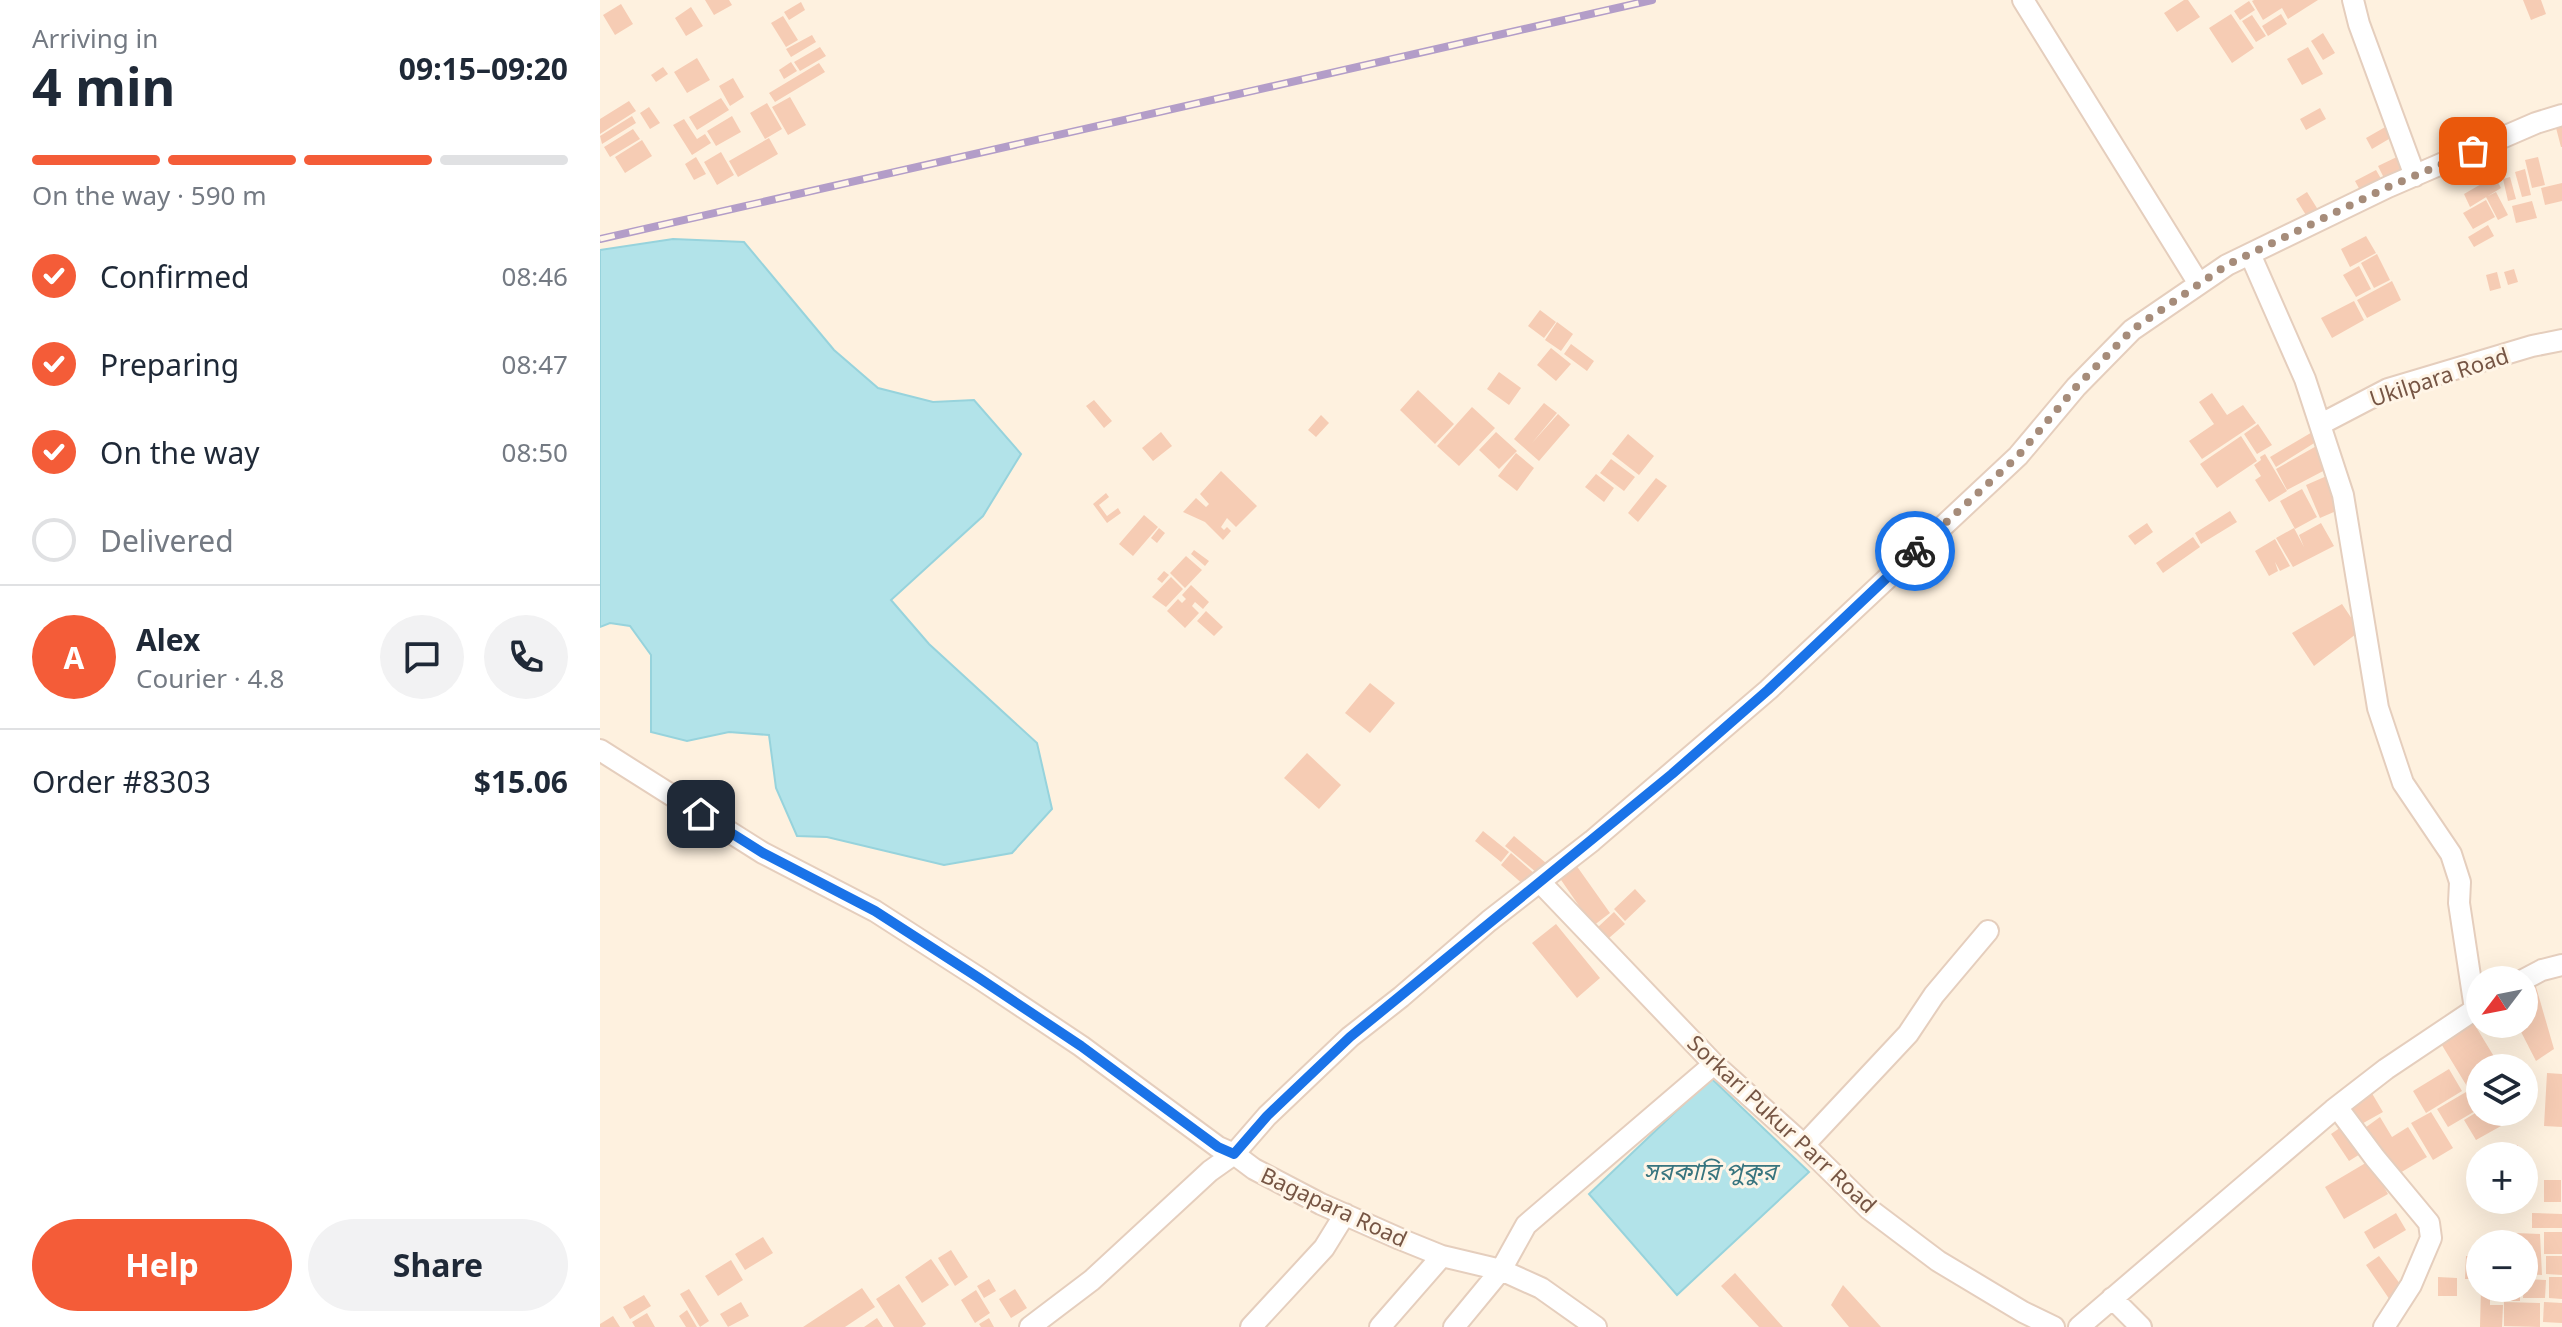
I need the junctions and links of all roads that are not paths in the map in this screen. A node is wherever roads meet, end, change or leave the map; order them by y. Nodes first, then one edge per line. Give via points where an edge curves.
1 (2023, 0) edge
2 (2353, 0) edge
3 (2562, 115) edge
4 (2415, 176) junction
5 (2250, 254) junction
6 (2199, 284) junction
7 (2562, 340) edge
8 (2321, 424) junction
9 (600, 750) edge
10 (1540, 882) junction
11 (1988, 931) dead end
12 (2562, 965) edge
13 (2470, 966) edge
14 (2538, 972) edge
15 (2466, 1015) edge
16 (1714, 1064) junction
17 (2337, 1107) junction
18 (1804, 1145) junction
19 (1234, 1154) junction
20 (1345, 1214) junction
21 (1442, 1256) junction
22 (1501, 1270) junction
23 (2112, 1298) junction
24 (1030, 1327) edge
25 (1251, 1327) edge
26 (1380, 1327) edge
27 (1454, 1327) edge
28 (1596, 1327) edge
29 (2054, 1327) edge
30 (2079, 1327) edge
31 (2141, 1327) edge
32 (2384, 1327) edge

1 - 6 street
2 - 4 street
3 - 4 street
4 - 5 street
5 - 6 street
5 - 8 street
6 - 10 street via 2132,330 2018,456 1768,690
7 - 8 street, Ukilpara Road via 2388,389
8 - 13 street via 2343,495 2386,738 2403,783 2451,854 2460,882
9 - 19 street, Bagapara Road via 763,853 875,911
10 - 16 street, Sorkari Pukur Parr Road
10 - 19 street via 1350,1037
11 - 18 street via 1908,1034
12 - 14 street
15 - 17 street
16 - 18 street, Sorkari Pukur Parr Road
16 - 22 street via 1526,1225
17 - 23 street
17 - 32 street via 2429,1223 2431,1238 2411,1285
18 - 29 street, Sorkari Pukur Parr Road via 1869,1209 1938,1261
19 - 20 street, Bagapara Road
19 - 24 street via 1092,1280
20 - 21 street, Bagapara Road
20 - 25 street via 1324,1248
21 - 22 street, Bagapara Road
21 - 26 street
22 - 27 street
22 - 28 street, Bagapara Road via 1541,1288
23 - 30 street
23 - 31 street

